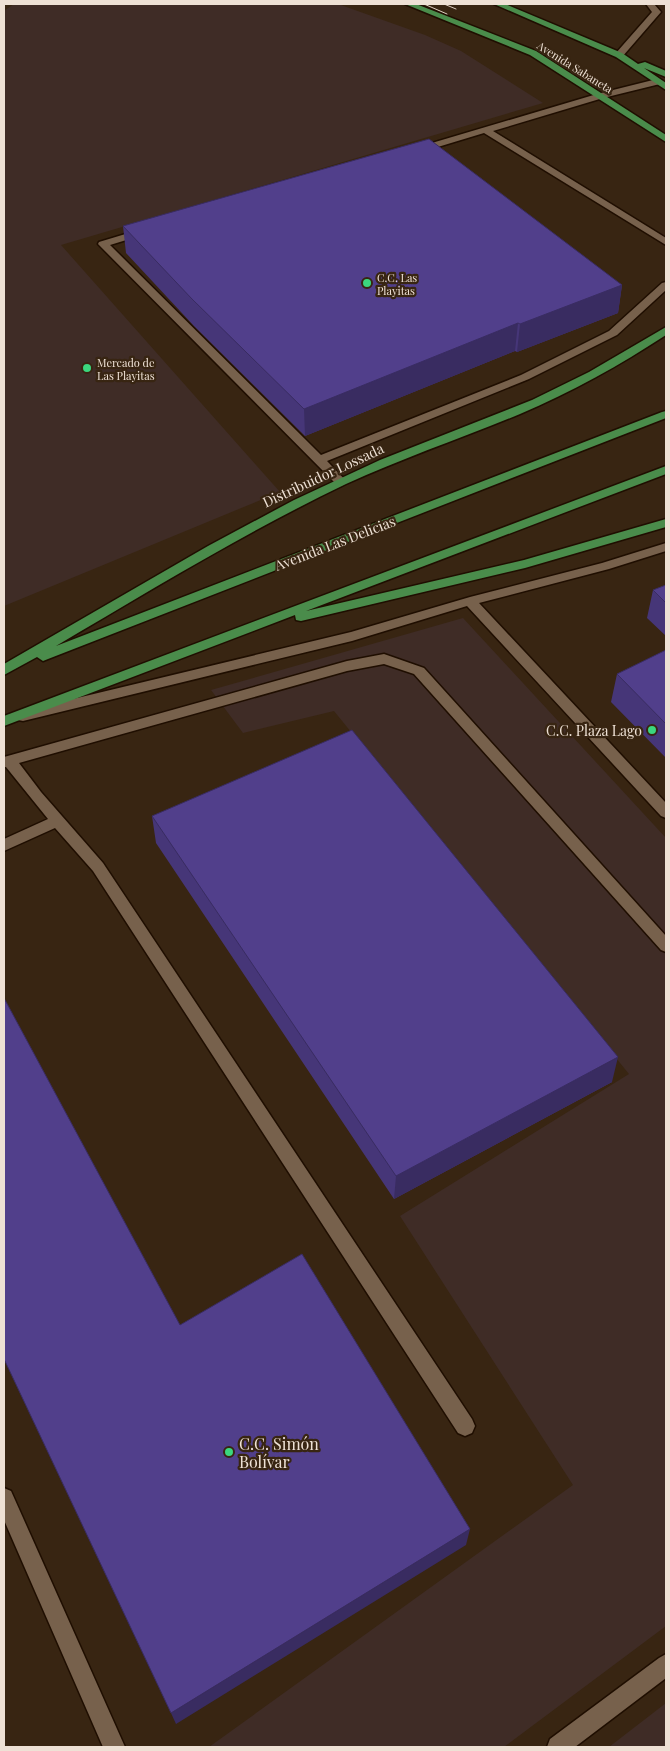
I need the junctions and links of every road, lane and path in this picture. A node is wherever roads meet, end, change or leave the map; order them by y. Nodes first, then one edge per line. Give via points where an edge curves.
1 (409, 4) edge
2 (498, 4) edge
3 (650, 4) edge
4 (619, 56) junction
5 (666, 74) edge
6 (662, 85) edge
7 (600, 96) junction
8 (486, 130) junction
9 (666, 139) edge
10 (409, 153) edge
11 (151, 230) edge
12 (666, 242) edge
13 (666, 285) edge
14 (666, 330) edge
15 (666, 414) edge
16 (319, 460) junction
17 (666, 470) edge
18 (341, 482) junction
19 (666, 523) edge
20 (666, 547) edge
21 (470, 601) junction
22 (241, 632) junction
23 (4, 670) edge
24 (5, 721) edge
25 (6, 761) edge
26 (666, 812) edge
27 (57, 820) junction
28 (4, 845) edge
29 (666, 946) edge
30 (465, 1426) dead end
31 (4, 1498) edge
32 (666, 1665) edge
33 (114, 1747) edge
34 (558, 1747) edge

1 - 7 main road, Avenida Sabaneta via 533,53
2 - 4 main road, Avenida Sabaneta
3 - 4 street via 657,12
4 - 5 main road
4 - 6 main road, Avenida Sabaneta
6 - 7 street
7 - 8 street
7 - 9 main road, Avenida Sabaneta
8 - 10 street
8 - 12 street
11 - 16 street via 103,244
13 - 16 street via 613,332 525,377
14 - 18 main road, Distribuidor Lossada via 622,359 519,410
15 - 23 main road, Avenida Las Delicias
16 - 18 street
17 - 22 main road
18 - 23 main road, Distribuidor Lossada via 262,522
19 - 22 main road via 525,564
20 - 21 street
21 - 24 street via 352,636
21 - 26 street
22 - 24 main road
25 - 27 street
25 - 29 street via 347,666 384,659 418,671
27 - 28 street
27 - 30 street via 98,867
31 - 33 street
32 - 34 street

